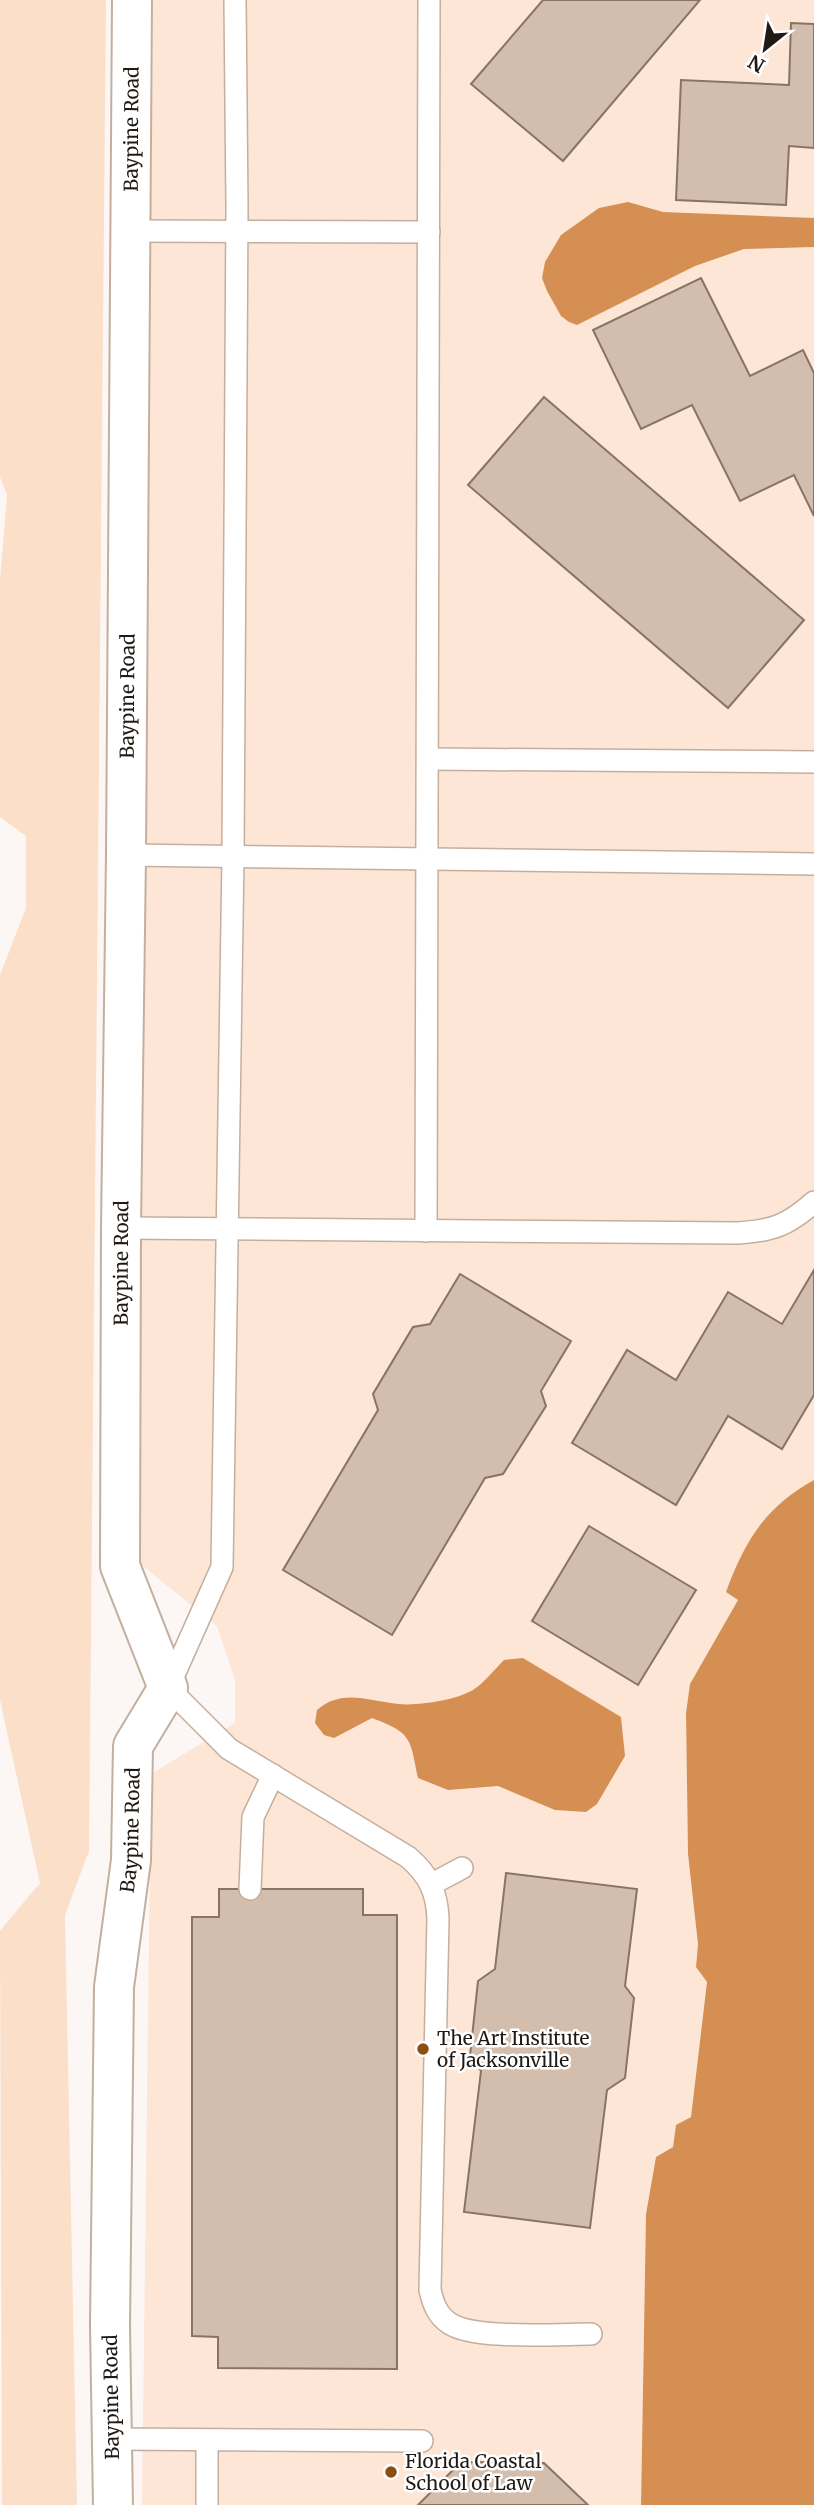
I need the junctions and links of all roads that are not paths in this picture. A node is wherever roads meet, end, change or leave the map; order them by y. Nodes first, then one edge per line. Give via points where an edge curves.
1 (132, 0) edge
2 (235, 0) edge
3 (429, 0) edge
4 (131, 231) junction
5 (236, 232) junction
6 (429, 232) junction
7 (429, 759) junction
8 (814, 762) edge
9 (126, 855) junction
10 (233, 856) junction
11 (428, 858) junction
12 (814, 864) edge
13 (814, 1202) edge
14 (121, 1228) junction
15 (228, 1229) junction
16 (426, 1231) junction
17 (168, 1688) junction
18 (273, 1775) junction
19 (462, 1868) dead end
20 (432, 1884) junction
21 (250, 1889) dead end
22 (592, 2334) dead end
23 (112, 2440) junction
24 (207, 2440) junction
25 (422, 2441) dead end
26 (113, 2505) edge
27 (207, 2505) edge

1 - 4 street, Baypine Road
2 - 5 lane
3 - 6 lane
4 - 5 lane
4 - 9 street, Baypine Road
5 - 6 lane
5 - 10 lane
6 - 7 lane
7 - 8 lane
7 - 11 lane
9 - 10 lane
9 - 14 street, Baypine Road
10 - 11 lane
10 - 15 lane
11 - 12 lane
11 - 16 lane
13 - 16 lane via 781,1226 751,1233
14 - 15 lane
14 - 17 street, Baypine Road via 120,1566
15 - 16 lane
15 - 17 lane via 222,1567
17 - 18 lane via 229,1749
17 - 23 street, Baypine Road via 132,1746 131,1860 114,1987
18 - 20 lane via 408,1857
18 - 21 lane via 253,1816
19 - 20 lane
20 - 22 lane via 438,1919 433,2304 450,2324 469,2331
23 - 24 lane
23 - 26 street, Baypine Road
24 - 25 lane
24 - 27 lane

